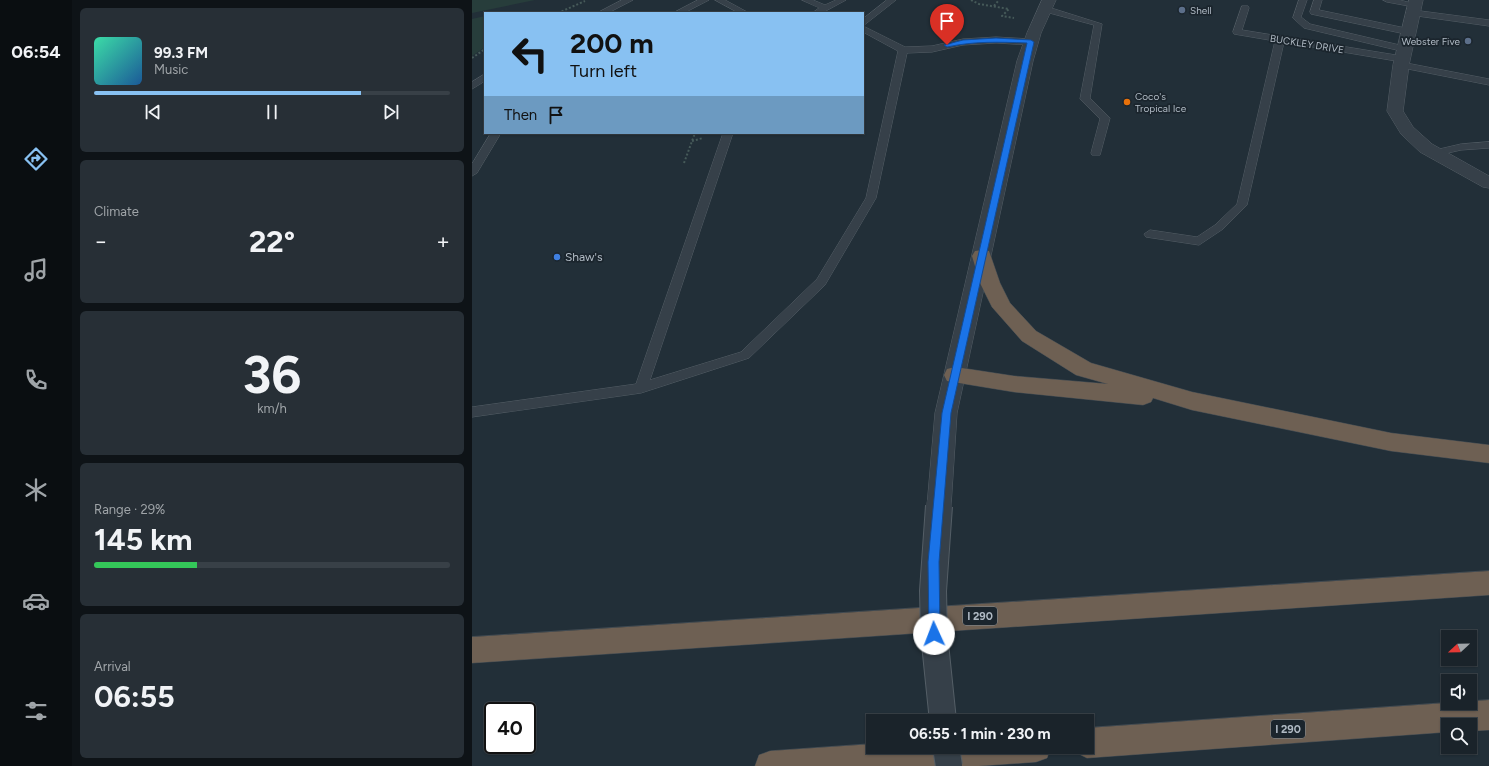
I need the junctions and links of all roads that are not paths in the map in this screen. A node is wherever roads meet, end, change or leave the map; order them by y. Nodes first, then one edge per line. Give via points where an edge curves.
1 (629, 0) edge
2 (705, 0) edge
3 (718, 0) edge
4 (806, 0) edge
5 (842, 0) edge
6 (892, 0) edge
7 (1303, 0) edge
8 (1318, 0) edge
9 (1387, 0) edge
10 (1047, 2) edge
11 (1414, 6) edge
12 (825, 8) junction
13 (1244, 8) dead end
14 (1300, 10) junction
15 (603, 12) edge
16 (679, 12) edge
17 (743, 12) edge
18 (818, 12) edge
19 (1314, 12) junction
20 (864, 22) edge
21 (1489, 23) edge
22 (1446, 25) dead end
23 (864, 30) edge
24 (1479, 30) dead end
25 (1489, 31) edge
26 (1410, 32) junction
27 (1280, 39) junction
28 (1031, 42) junction
29 (903, 50) junction
30 (1403, 58) junction
31 (484, 77) edge
32 (1489, 82) edge
33 (472, 86) edge
34 (495, 134) edge
35 (728, 134) edge
36 (1489, 145) edge
37 (1096, 153) dead end
38 (1435, 153) junction
39 (472, 173) edge
40 (1489, 183) edge
41 (1150, 234) dead end
42 (982, 256) junction
43 (955, 375) junction
44 (641, 388) junction
45 (1192, 401) junction
46 (472, 412) edge
47 (1489, 454) edge
48 (1489, 583) edge
49 (472, 650) edge
50 (942, 714) edge
51 (1489, 715) edge
52 (1094, 743) edge
53 (938, 754) edge
54 (947, 754) edge
55 (770, 766) edge
56 (948, 766) edge

1 - 15 lane
2 - 16 lane
3 - 17 lane
4 - 12 lane
5 - 12 lane
6 - 20 lane
7 - 14 lane
8 - 19 lane
9 - 11 lane
10 - 28 street
10 - 37 lane via 1098,24 1085,99 1104,118
11 - 21 lane
11 - 22 lane via 1432,22
11 - 26 street
12 - 18 lane
13 - 27 lane, BUCKLEY DRIVE via 1237,32
14 - 19 lane
14 - 30 lane via 1297,18 1307,26
19 - 26 lane
23 - 29 lane
24 - 25 lane
26 - 30 street
27 - 30 lane, BUCKLEY DRIVE
27 - 41 lane via 1242,205 1219,227 1199,241
28 - 29 lane via 963,42 932,49
28 - 42 street
29 - 44 lane via 871,198 821,282 745,355
30 - 32 lane
30 - 38 street via 1395,111 1415,139
31 - 33 lane
34 - 39 lane
35 - 44 lane
36 - 38 lane via 1461,146
38 - 40 street
42 - 43 street
42 - 45 highway via 990,283 1002,307 1029,336 1084,369
43 - 45 highway via 1014,384
43 - 50 street, bridge via 946,413 933,592 934,634
44 - 46 lane
45 - 47 highway via 1391,442
48 - 49 highway, I 290
51 - 52 highway, I 290
53 - 55 highway
54 - 56 street, bridge

